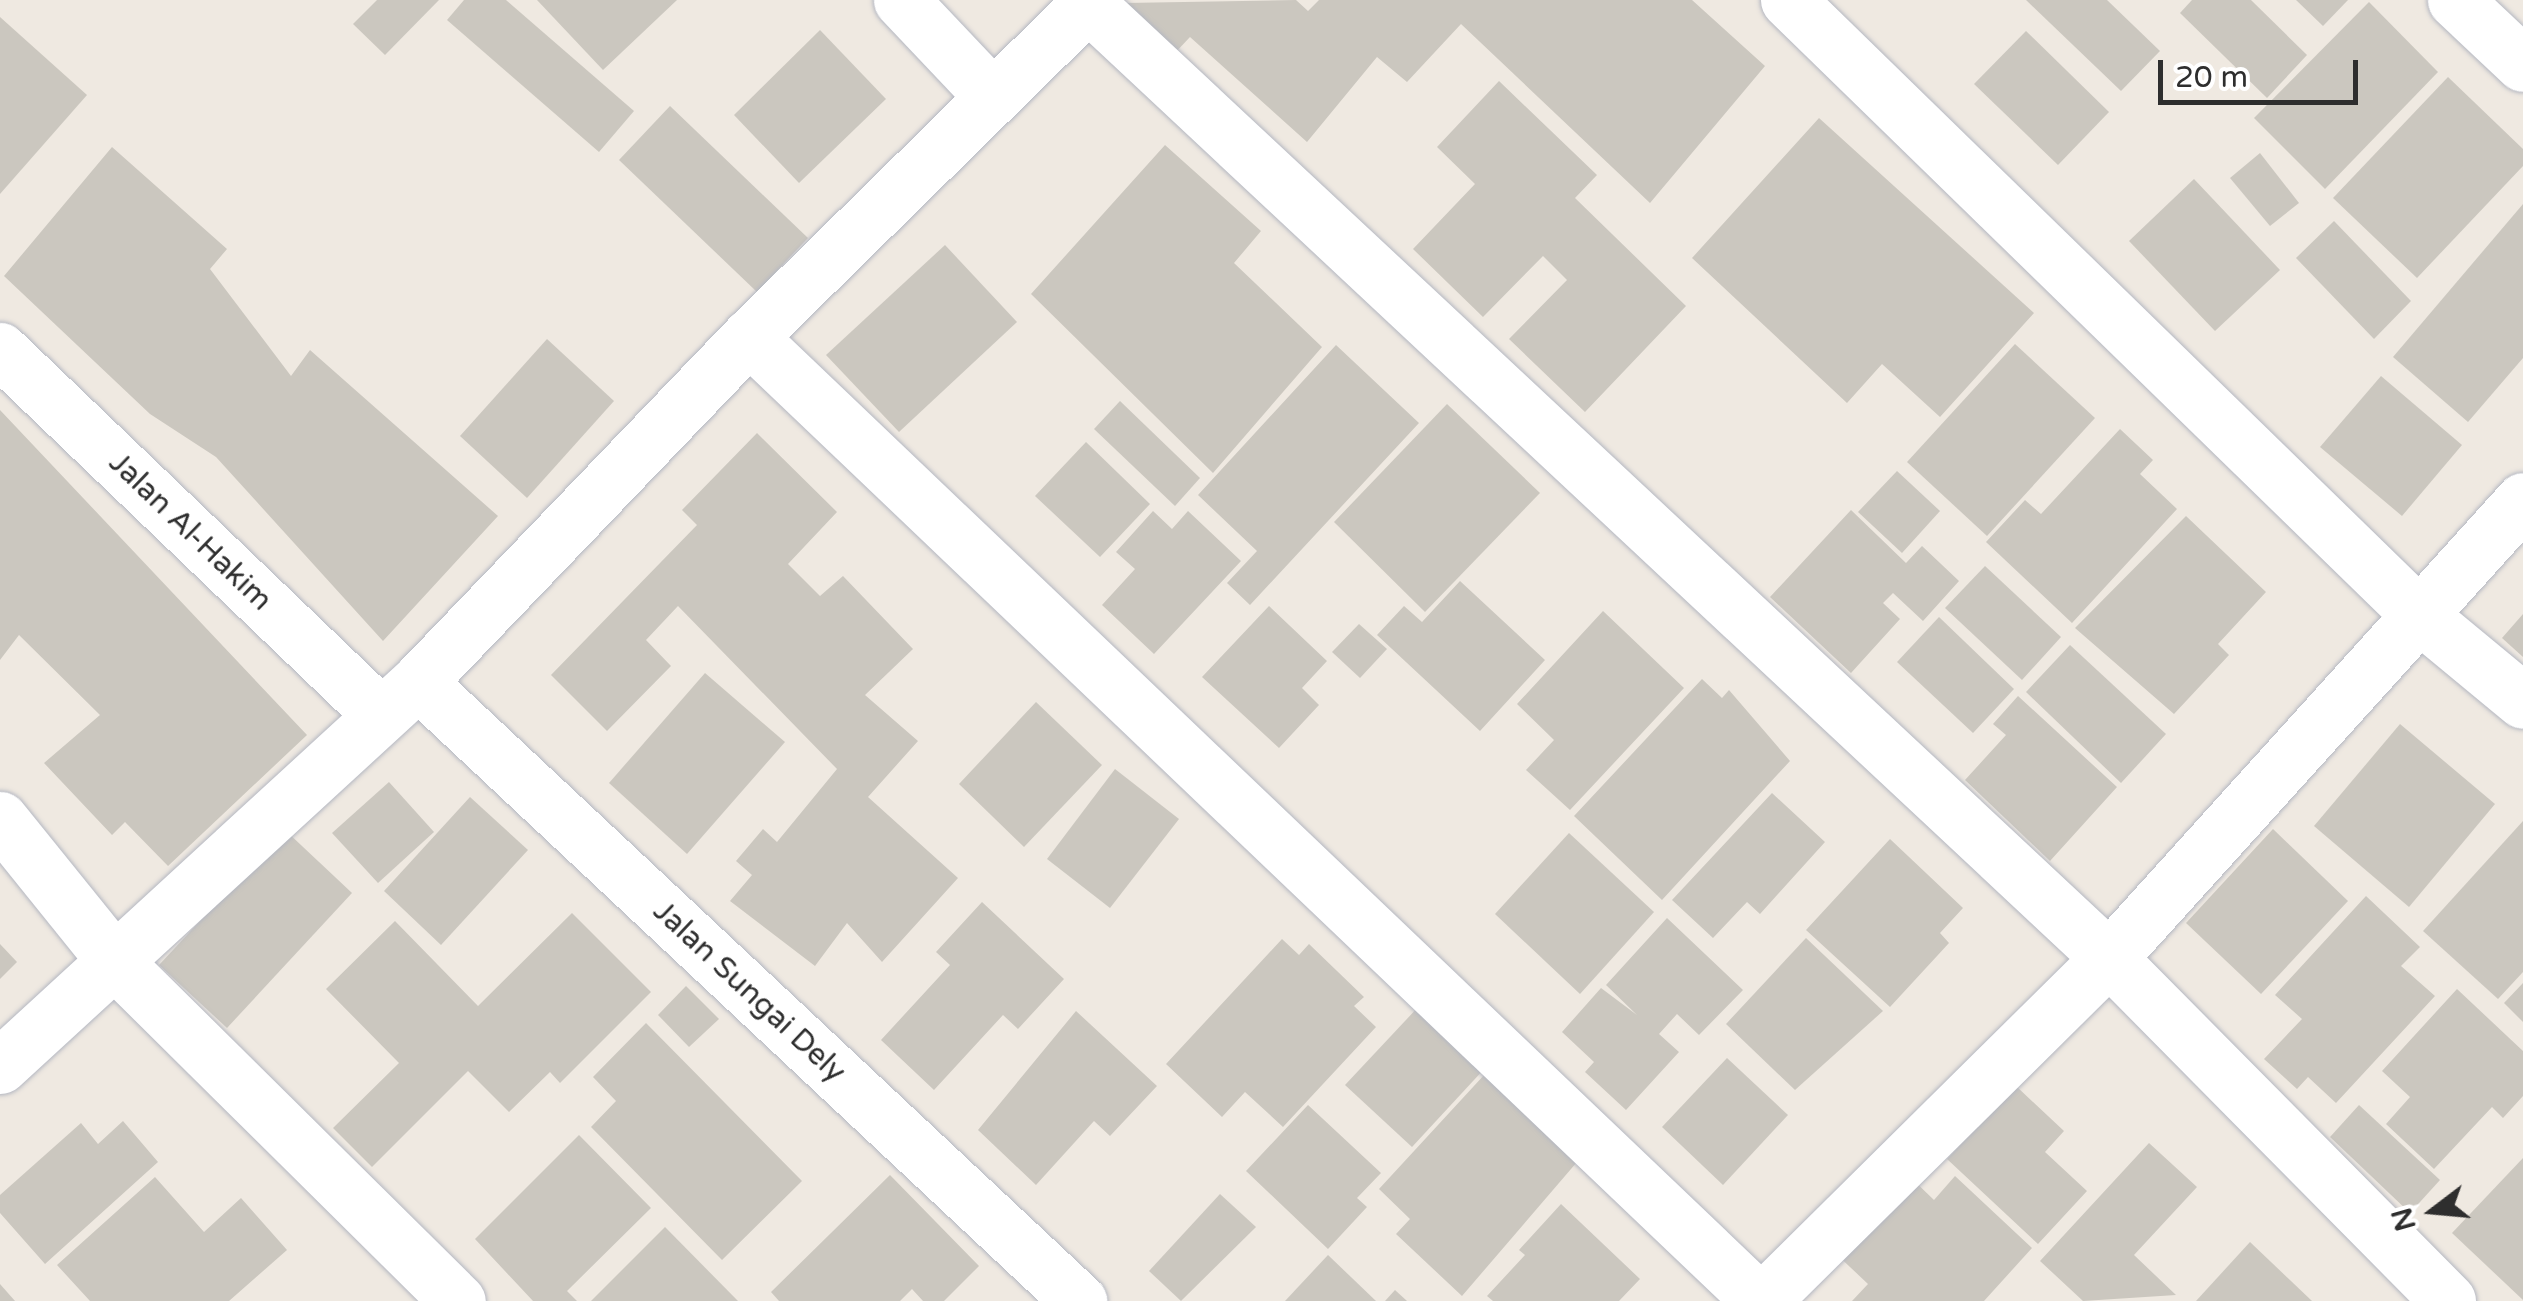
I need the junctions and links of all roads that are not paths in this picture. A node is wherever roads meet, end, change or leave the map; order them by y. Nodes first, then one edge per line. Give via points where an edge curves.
1 (901, 0) edge
2 (1788, 0) edge
3 (2455, 0) edge
4 (1090, 2) edge
5 (2523, 64) edge
6 (990, 94) junction
7 (749, 337) junction
8 (0, 350) edge
9 (2523, 500) edge
10 (2418, 614) junction
11 (399, 698) junction
12 (2523, 701) edge
13 (0, 820) edge
14 (2109, 958) junction
15 (116, 963) junction
16 (0, 1066) edge
17 (458, 1301) edge
18 (1080, 1301) edge
19 (1761, 1301) edge
20 (2448, 1301) edge

1 - 6 street
2 - 10 street
3 - 5 street
4 - 6 street
4 - 14 street
6 - 7 street
7 - 11 street
7 - 19 street
8 - 11 street, Jalan Al-Hakim
9 - 10 street
10 - 12 street
10 - 14 street
11 - 15 street
11 - 18 street, Jalan Sungai Dely
13 - 15 street
14 - 19 street
14 - 20 street
15 - 16 street
15 - 17 street

